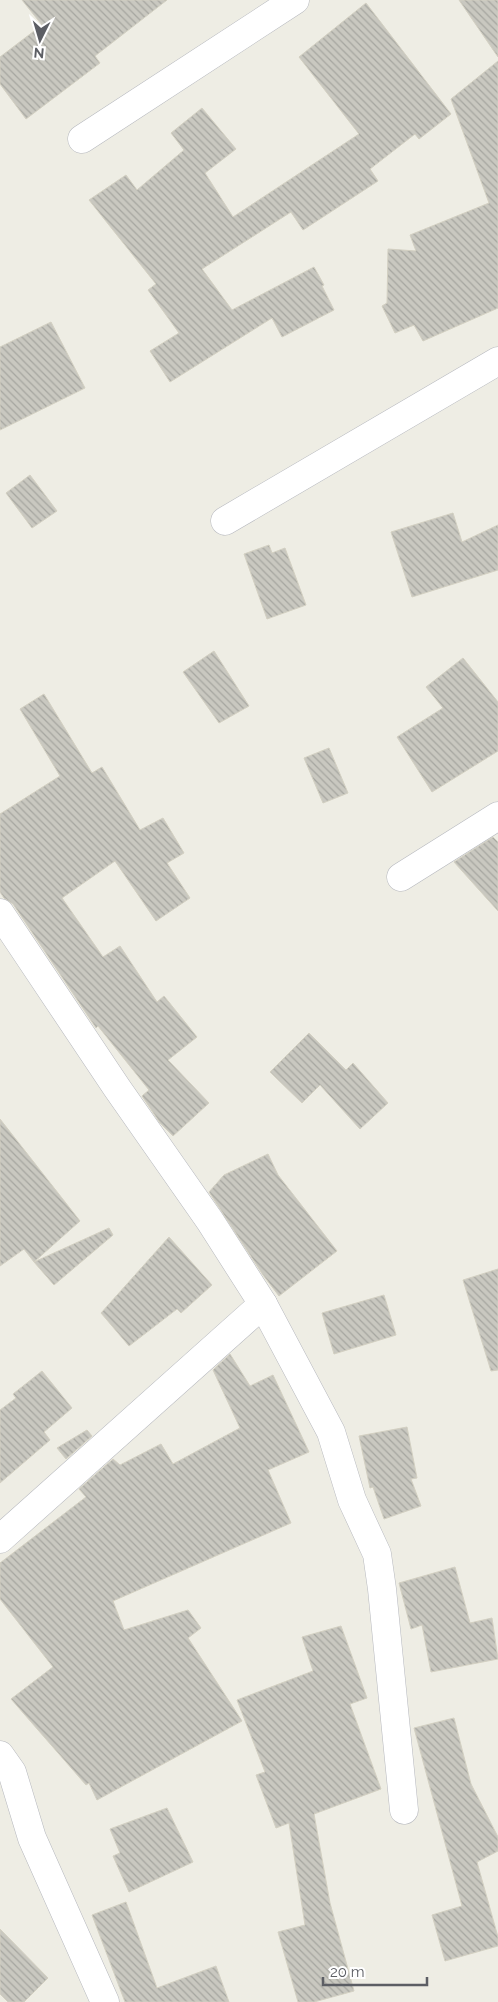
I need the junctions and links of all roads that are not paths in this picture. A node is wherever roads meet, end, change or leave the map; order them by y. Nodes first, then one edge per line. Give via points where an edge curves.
1 (295, 0) edge
2 (82, 139) dead end
3 (498, 361) edge
4 (225, 521) dead end
5 (498, 816) edge
6 (401, 877) dead end
7 (0, 913) edge
8 (263, 1304) junction
9 (0, 1539) edge
10 (0, 1755) edge
11 (404, 1810) dead end
12 (105, 2002) edge

1 - 2 street
3 - 4 street
5 - 6 street
7 - 8 street
8 - 9 street
8 - 11 street via 331,1432 352,1500 376,1554
10 - 12 street via 12,1772 32,1838

